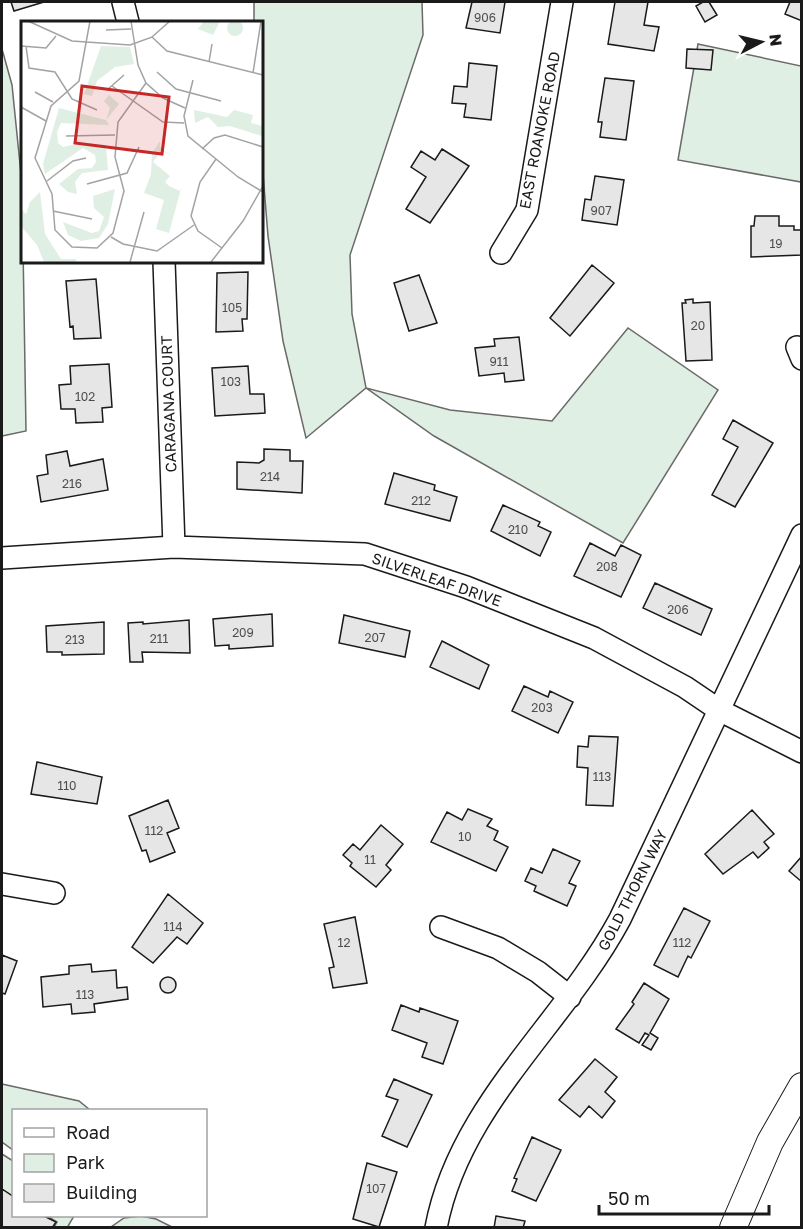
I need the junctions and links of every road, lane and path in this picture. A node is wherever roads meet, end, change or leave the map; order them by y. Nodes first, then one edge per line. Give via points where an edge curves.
1 (123, 2) edge
2 (562, 2) edge
3 (128, 21) edge
4 (501, 253) dead end
5 (164, 262) edge
6 (801, 535) edge
7 (174, 547) junction
8 (2, 558) edge
9 (719, 710) junction
10 (801, 752) edge
11 (2, 884) edge
12 (54, 893) dead end
13 (441, 927) dead end
14 (570, 997) junction
15 (801, 1086) edge
16 (436, 1227) edge
17 (733, 1227) edge

1 - 3 street
2 - 4 street, EAST ROANOKE ROAD via 527,210
5 - 7 street, CARAGANA COURT
6 - 9 street, GOLD THORN WAY
7 - 8 street, SILVERLEAF DRIVE
7 - 9 street, SILVERLEAF DRIVE via 365,554 466,587 594,638
9 - 10 street, SILVERLEAF DRIVE
9 - 14 street, GOLD THORN WAY via 620,919
11 - 12 street
13 - 14 street via 498,948
14 - 16 street, GOLD THORN WAY via 510,1074 464,1143 446,1186
15 - 17 street via 770,1142

